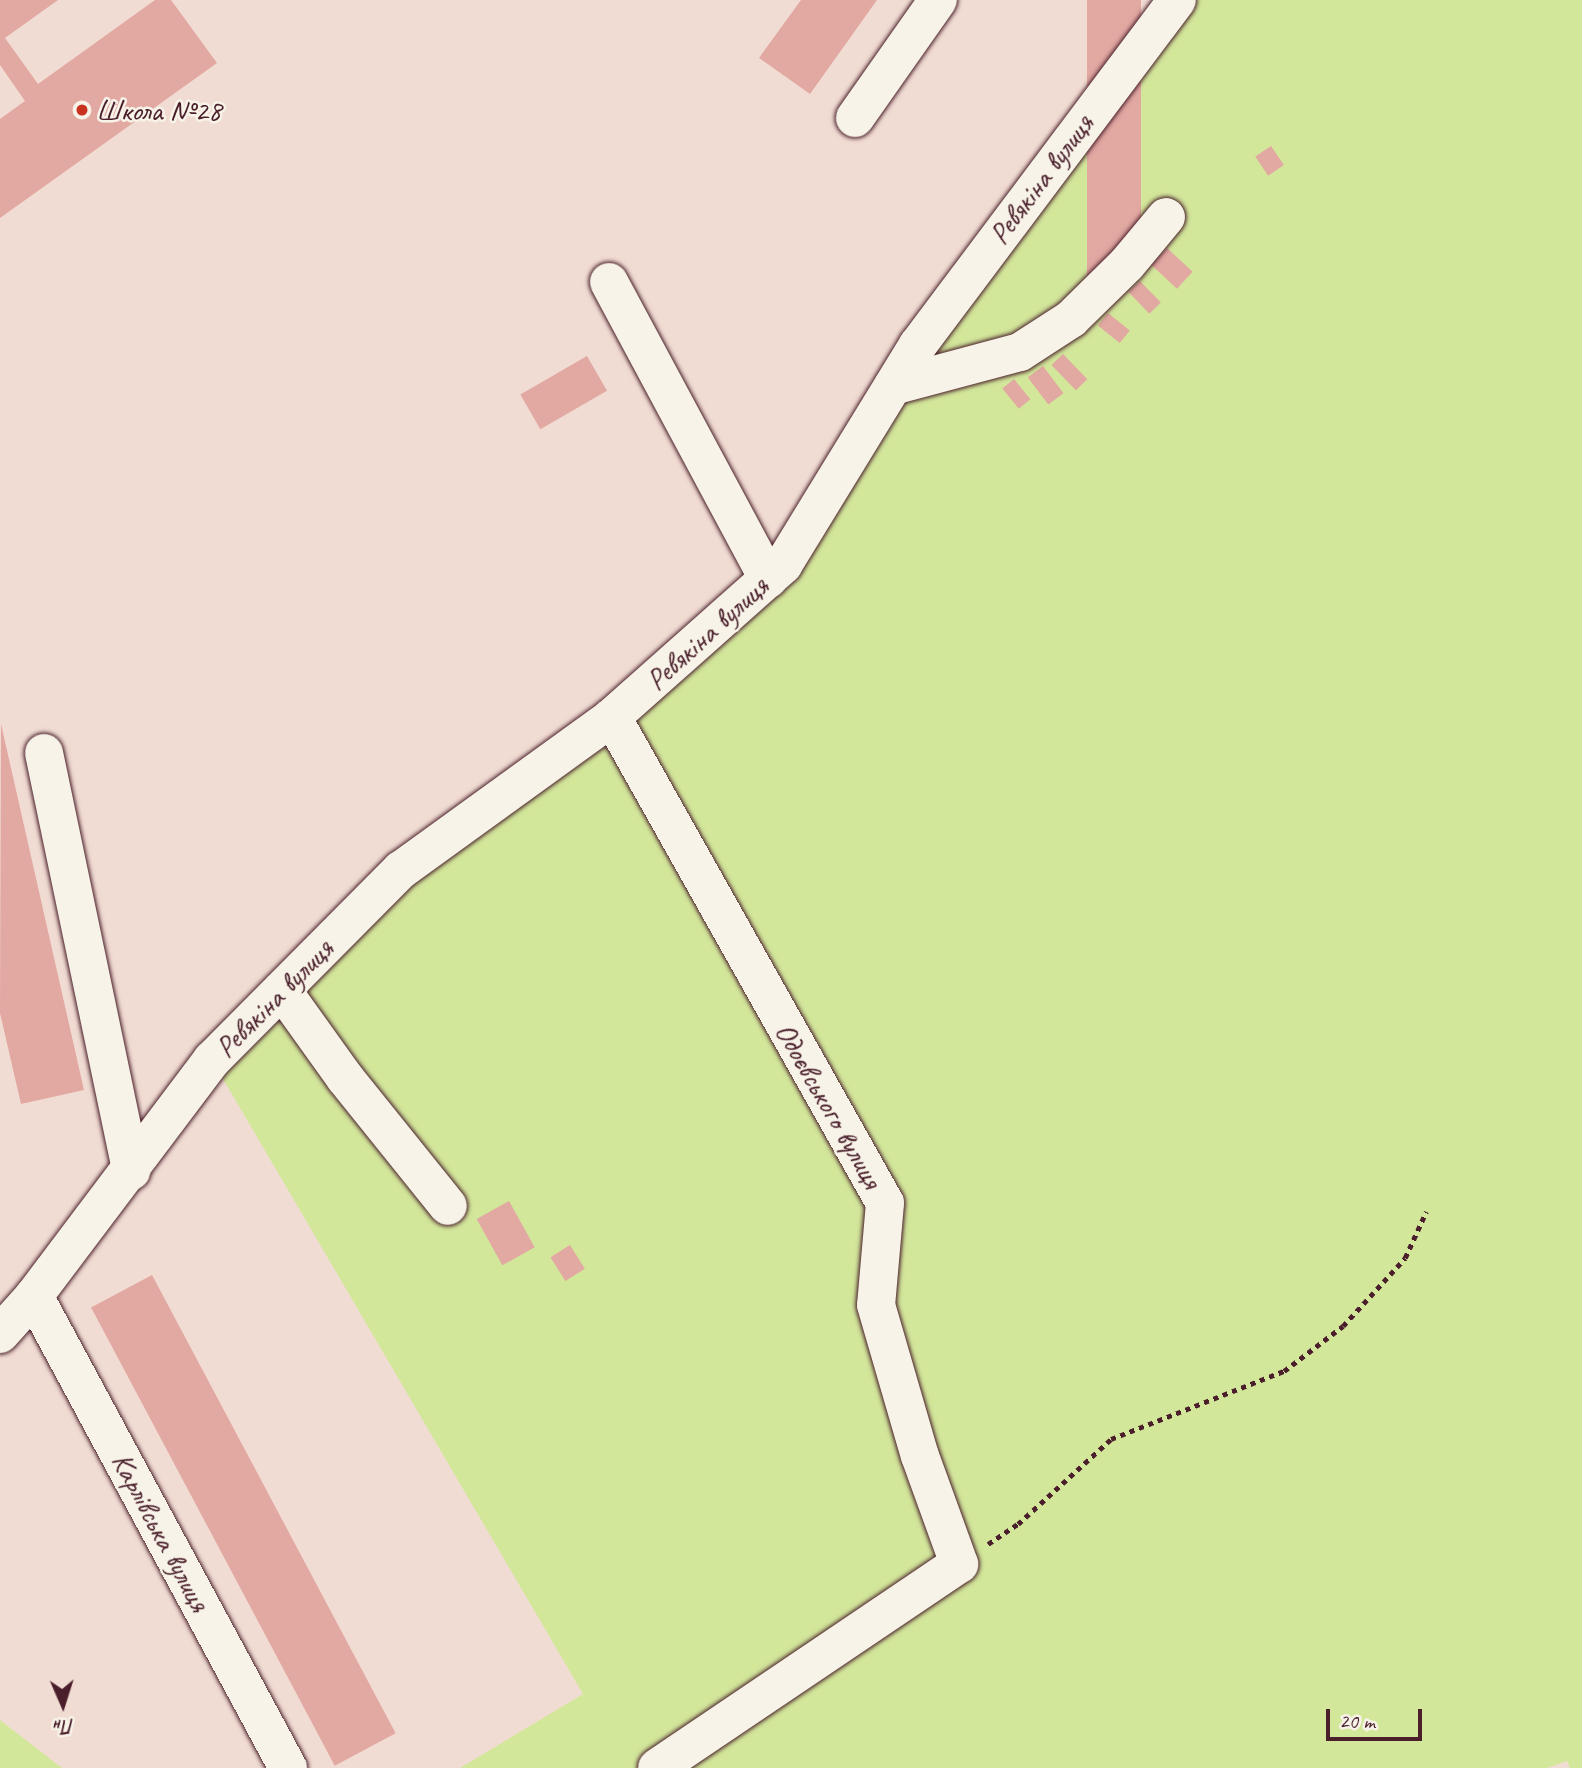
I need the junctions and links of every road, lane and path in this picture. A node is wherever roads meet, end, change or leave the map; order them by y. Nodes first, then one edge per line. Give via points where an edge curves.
1 (938, 0) edge
2 (1177, 0) edge
3 (855, 118) dead end
4 (1166, 217) dead end
5 (609, 282) dead end
6 (893, 386) junction
7 (768, 579) junction
8 (612, 717) junction
9 (44, 753) dead end
10 (282, 990) junction
11 (131, 1171) junction
12 (448, 1206) dead end
13 (1426, 1212) dead end
14 (34, 1296) junction
15 (0, 1334) edge
16 (959, 1564) junction
17 (288, 1768) edge
18 (657, 1768) edge

1 - 3 street
2 - 6 street, Ревякіна вулиця via 1021,204
4 - 6 street via 1071,319 1020,352
5 - 7 street
6 - 7 street, Ревякіна вулиця via 783,565
7 - 8 street, Ревякіна вулиця
8 - 10 street, Ревякіна вулиця via 401,870
8 - 16 street, Одоєвського вулиця via 885,1203 876,1305 920,1456
9 - 11 street
10 - 11 street, Ревякіна вулиця via 212,1060
10 - 12 street via 345,1078
11 - 14 street, Ревякіна вулиця
13 - 16 path via 1405,1258 1343,1326 1284,1371 1111,1439 1018,1524
14 - 15 street, Ревякіна вулиця
14 - 17 street, Карлівська вулиця
16 - 18 street

